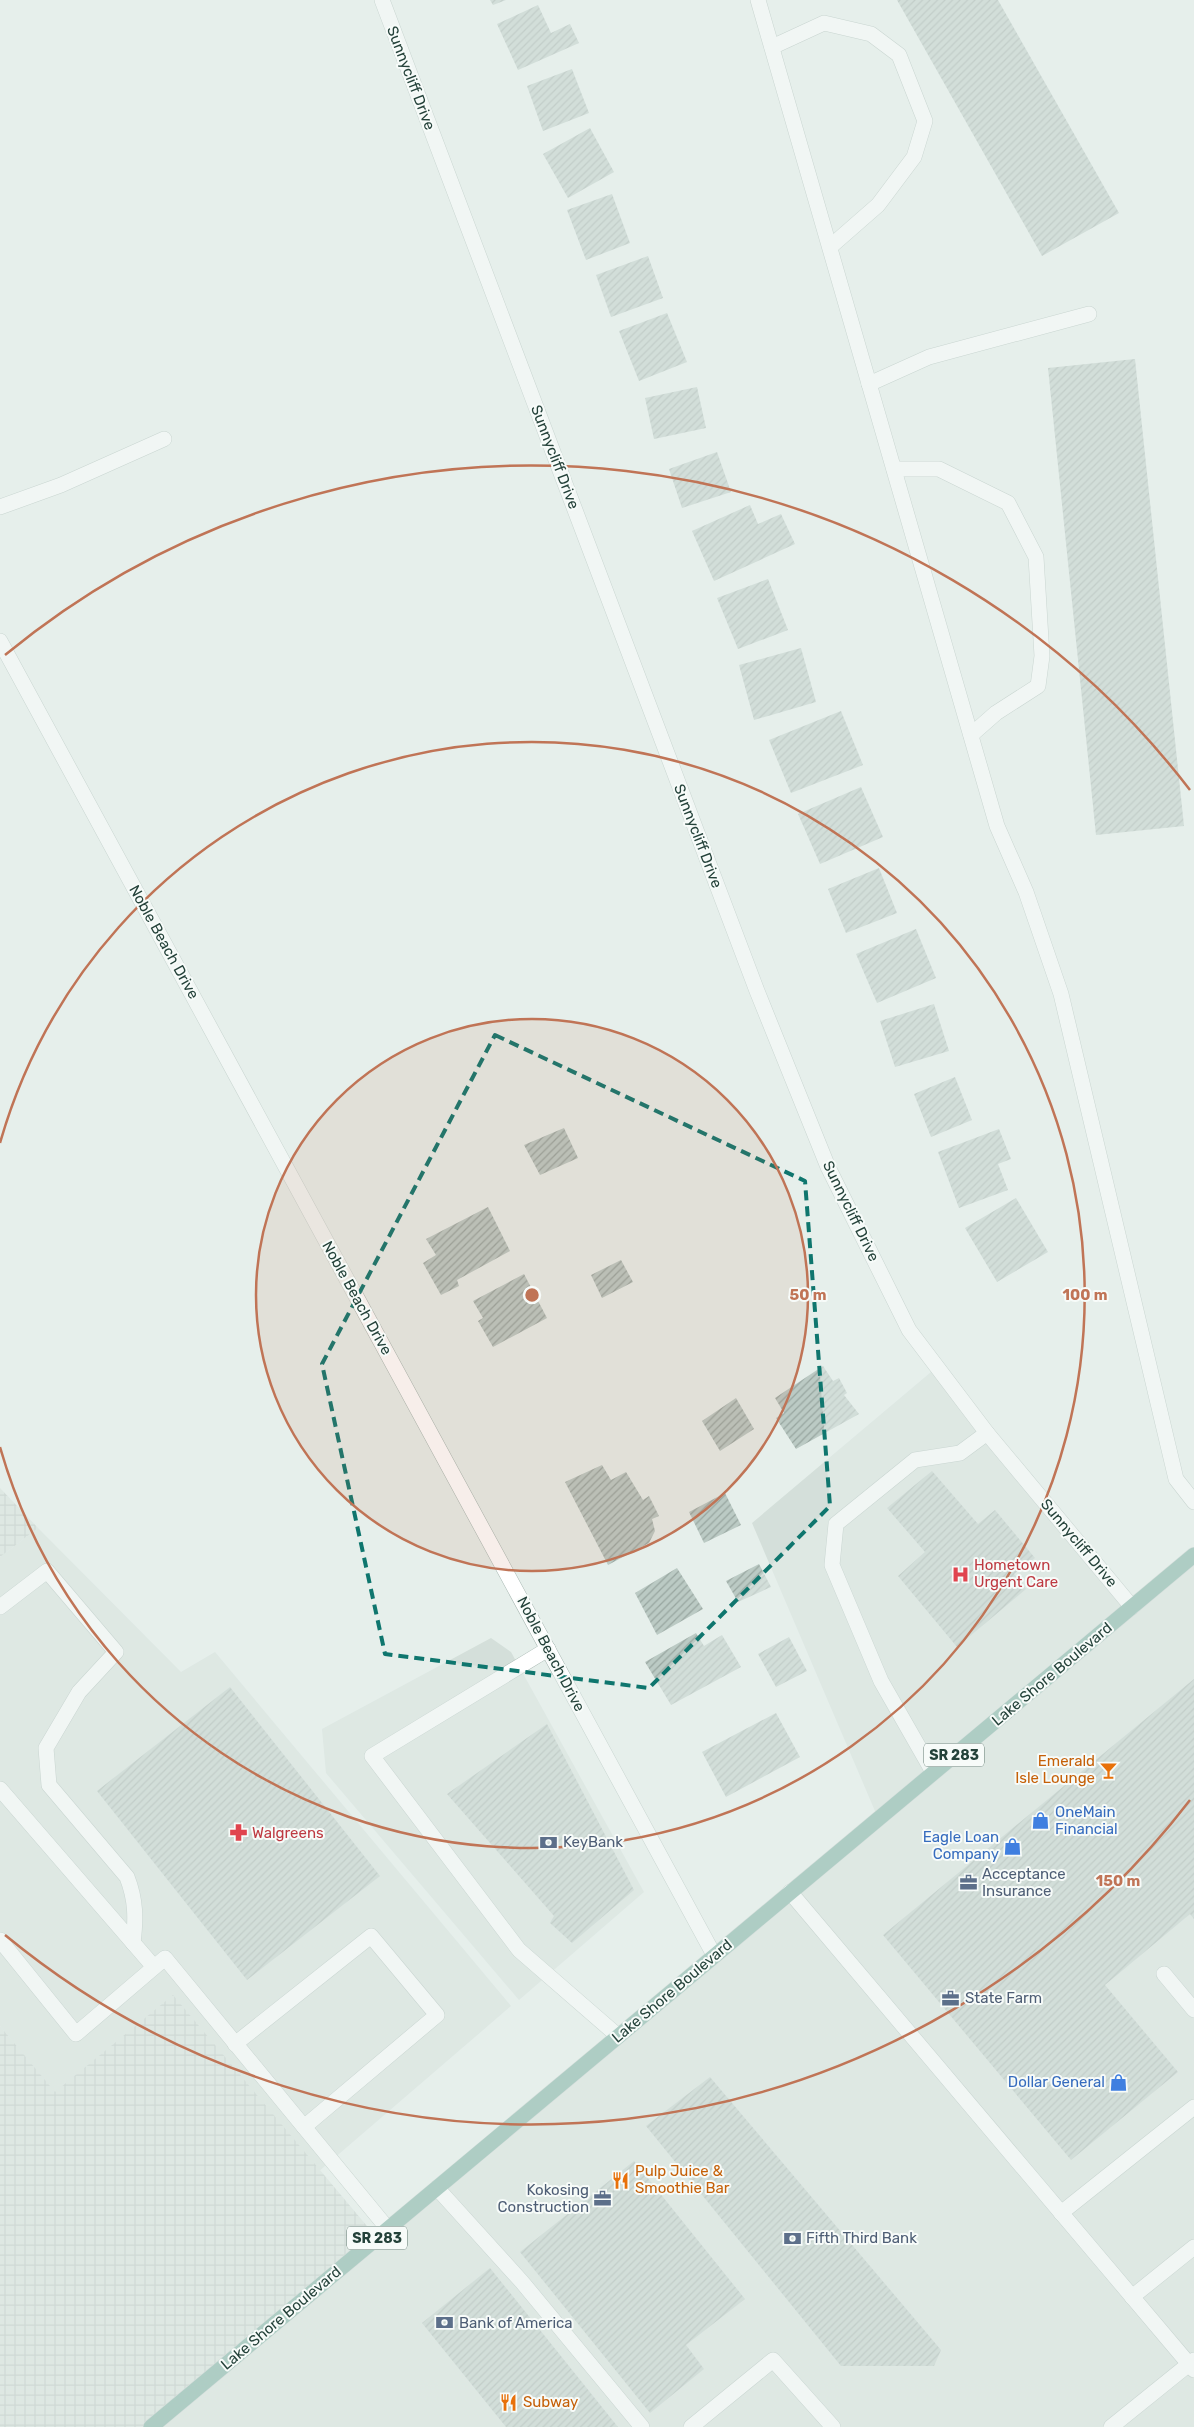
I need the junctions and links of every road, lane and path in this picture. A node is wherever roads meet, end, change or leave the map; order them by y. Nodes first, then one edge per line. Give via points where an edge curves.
1 (382, 0) edge
2 (758, 0) edge
3 (772, 47) junction
4 (830, 247) junction
5 (1089, 314) dead end
6 (869, 384) junction
7 (164, 439) dead end
8 (894, 469) junction
9 (0, 507) edge
10 (0, 641) edge
11 (971, 735) junction
12 (987, 1433) junction
13 (1194, 1502) edge
14 (1194, 1555) edge
15 (0, 1607) edge
16 (1132, 1607) junction
17 (548, 1649) junction
18 (934, 1772) junction
19 (0, 1789) edge
20 (790, 1892) junction
21 (0, 1940) edge
22 (133, 1943) junction
23 (714, 1955) junction
24 (154, 1967) junction
25 (1164, 1974) dead end
26 (1194, 2010) edge
27 (618, 2036) junction
28 (235, 2044) junction
29 (1194, 2107) edge
30 (304, 2127) junction
31 (437, 2188) junction
32 (1061, 2213) junction
33 (388, 2229) junction
34 (1194, 2247) edge
35 (1132, 2297) junction
36 (1192, 2365) edge
37 (151, 2427) edge
38 (642, 2427) edge
39 (691, 2427) edge
40 (833, 2427) edge
41 (1111, 2427) edge

1 - 12 street, Sunnycliff Drive via 757,991 828,1167 909,1330
2 - 3 street
3 - 4 street
3 - 4 street via 824,23 871,34 899,55 925,121 914,157 878,205
4 - 6 street
5 - 6 street via 929,356
6 - 8 street
7 - 9 street via 61,485
8 - 11 street
8 - 11 street via 938,469 1008,503 1036,557 1042,656 1038,686 996,713
10 - 17 street, Noble Beach Drive
11 - 13 street via 997,826 1026,892 1061,994 1176,1479
12 - 16 street, Sunnycliff Drive
12 - 18 street via 960,1453 914,1460 836,1524 832,1565 881,1681
14 - 16 main road, Lake Shore Boulevard / SR 283
15 - 22 street via 47,1571 116,1652 79,1692 46,1748 49,1785 127,1877 136,1918
16 - 18 main road, Lake Shore Boulevard / SR 283
17 - 23 street, Noble Beach Drive
17 - 27 street via 372,1756 519,1950
18 - 20 main road, Lake Shore Boulevard / SR 283
19 - 22 street
20 - 23 main road, Lake Shore Boulevard / SR 283
20 - 32 street
21 - 24 street via 76,2034
22 - 24 street
23 - 27 main road, Lake Shore Boulevard / SR 283
24 - 28 street via 164,1958
25 - 26 street
27 - 31 main road, Lake Shore Boulevard / SR 283
28 - 30 street
28 - 30 street via 371,1936 437,2015
29 - 32 street
30 - 33 street
31 - 33 main road, Lake Shore Boulevard / SR 283
31 - 38 street via 522,2282
32 - 35 street
33 - 37 main road, Lake Shore Boulevard / SR 283
34 - 35 street
35 - 36 street
36 - 41 street
39 - 40 street via 773,2360

